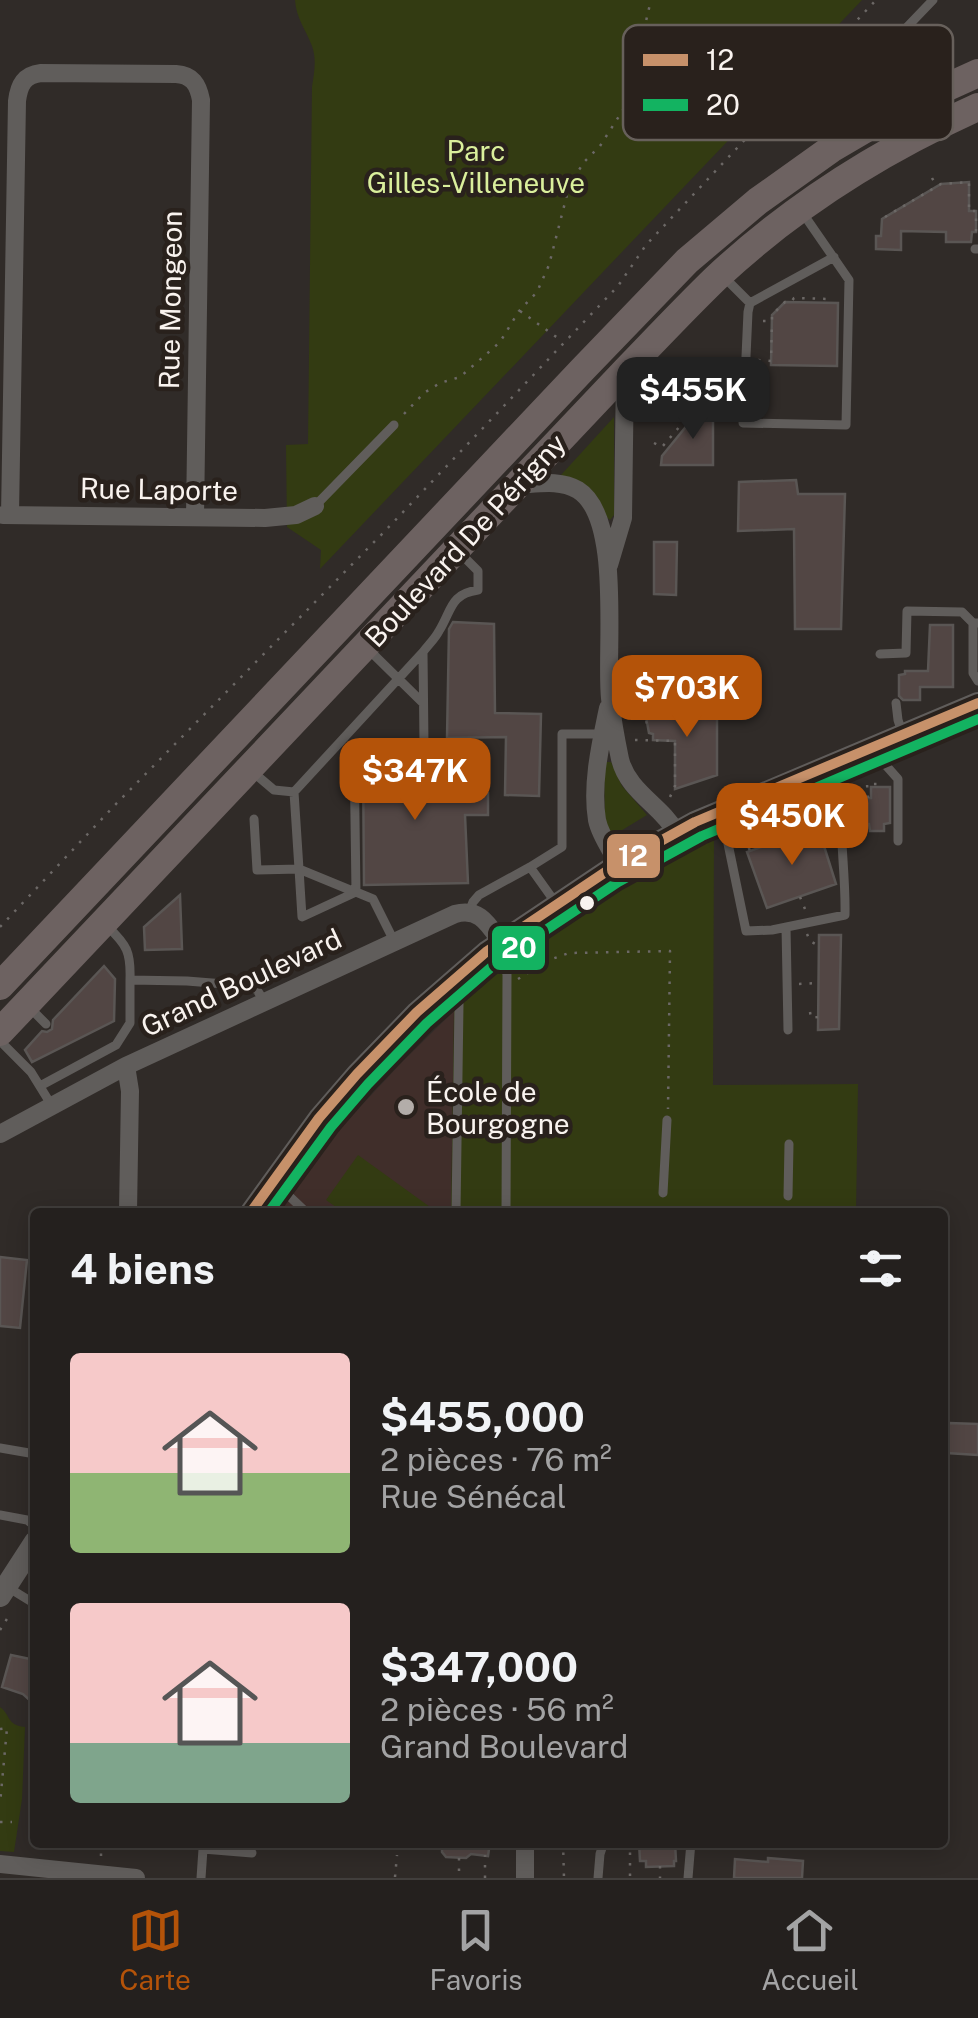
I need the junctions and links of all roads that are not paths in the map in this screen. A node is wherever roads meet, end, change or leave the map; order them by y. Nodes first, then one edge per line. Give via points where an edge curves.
1 (933, 0) edge
2 (909, 25) edge
3 (978, 73) edge
4 (953, 84) edge
5 (978, 106) edge
6 (953, 118) edge
7 (845, 140) edge
8 (910, 140) edge
9 (800, 209) junction
10 (834, 257) junction
11 (721, 274) junction
12 (750, 303) junction
13 (625, 371) junction
14 (394, 425) road end
15 (516, 485) junction
16 (315, 506) joint
17 (5, 515) edge
18 (195, 517) junction
19 (456, 549) junction
20 (609, 566) junction
21 (976, 624) edge
22 (365, 646) junction
23 (423, 652) junction
24 (880, 654) dead end
25 (399, 679) junction
26 (978, 681) edge
27 (610, 697) junction
28 (710, 699) dead end
29 (423, 703) junction
30 (896, 703) dead end
31 (978, 703) edge
32 (903, 734) junction
33 (616, 736) junction
34 (345, 737) junction
35 (440, 744) dead end
36 (424, 745) junction
37 (354, 746) junction
38 (874, 746) junction
39 (835, 762) junction
40 (250, 768) junction
41 (842, 786) junction
42 (294, 792) junction
43 (254, 819) dead end
44 (722, 823) junction
45 (676, 832) junction
46 (898, 841) dead end
47 (618, 864) junction
48 (530, 866) junction
49 (299, 869) junction
50 (356, 892) junction
51 (557, 904) junction
52 (469, 912) junction
53 (103, 923) junction
54 (786, 927) junction
55 (394, 941) junction
56 (501, 942) junction
57 (130, 980) junction
58 (448, 983) junction
59 (0, 986) edge
60 (264, 1001) junction
61 (788, 1030) dead end
62 (0, 1032) edge
63 (0, 1041) edge
64 (116, 1045) junction
65 (126, 1066) junction
66 (40, 1086) junction
67 (52, 1106) junction
68 (667, 1120) road end
69 (0, 1134) edge
70 (789, 1144) dead end
71 (270, 1184) junction
72 (664, 1193) dead end
73 (788, 1196) dead end
74 (128, 1208) edge
75 (254, 1208) edge
76 (302, 1208) edge
77 (456, 1208) edge
78 (506, 1208) edge
79 (0, 1448) edge
80 (30, 1453) edge
81 (0, 1515) edge
82 (30, 1522) edge
83 (30, 1552) edge
84 (8, 1595) edge
85 (525, 1848) edge
86 (598, 1848) edge
87 (602, 1848) edge
88 (690, 1848) edge
89 (252, 1852) dead end
90 (600, 1854) junction
91 (0, 1864) edge
92 (136, 1878) edge
93 (201, 1878) edge
94 (525, 1878) edge
95 (598, 1878) edge
96 (688, 1878) edge

1 - 2 lane
3 - 4 main road, Boulevard De Périgny
5 - 6 main road, Boulevard De Périgny
7 - 59 main road, Boulevard De Périgny via 687,261
8 - 9 main road, Boulevard De Périgny
9 - 10 lane
9 - 11 main road, Boulevard De Périgny
10 - 12 lane
10 - 12 lane via 850,284 846,425 744,422
11 - 12 lane
11 - 13 main road, Boulevard De Périgny
13 - 15 main road, Boulevard De Périgny
13 - 20 street via 623,518
14 - 16 lane
15 - 19 main road, Boulevard De Périgny
15 - 20 street via 558,484 585,496 597,515
16 - 18 street, Rue Laporte via 276,518
17 - 18 street, Rue Laporte
17 - 18 street, Rue Mongeon via 17,101 24,81 41,72 176,74 197,85
19 - 22 main road, Boulevard De Périgny
19 - 23 lane via 478,571 478,590 456,600
20 - 27 street
21 - 24 lane via 962,612 906,611 906,653
21 - 26 lane
22 - 25 lane
22 - 40 main road, Boulevard De Périgny
23 - 25 lane
23 - 29 lane
25 - 29 lane
25 - 34 lane
27 - 28 lane
27 - 33 street
29 - 36 lane
30 - 32 lane
31 - 32 street
32 - 38 street
33 - 45 street via 626,776
33 - 47 street via 597,759 597,821
33 - 48 lane via 562,734 562,847
34 - 37 lane
34 - 42 lane
35 - 36 lane
36 - 37 lane
37 - 50 lane
38 - 39 street
38 - 46 lane via 898,779
39 - 41 lane
39 - 44 street
40 - 42 lane via 274,790
40 - 53 main road, Boulevard De Périgny
41 - 44 lane
41 - 54 lane via 845,915
42 - 49 lane
43 - 49 lane via 257,870
44 - 45 street
44 - 54 lane via 746,931
45 - 47 street
47 - 51 street
48 - 51 lane
48 - 52 lane via 479,896
49 - 50 lane
49 - 50 lane via 302,917
50 - 55 lane via 373,899
51 - 56 street
52 - 55 street, Grand Boulevard
52 - 56 street via 483,918
53 - 57 lane via 129,952
53 - 62 main road, Boulevard De Périgny via 36,1014
54 - 61 lane
55 - 60 street, Grand Boulevard
56 - 58 street
56 - 78 lane via 507,981
57 - 60 lane via 249,986
57 - 64 lane via 130,1023
58 - 71 street via 357,1074
58 - 77 lane via 459,1004
60 - 65 street, Grand Boulevard
63 - 66 lane
64 - 65 lane
64 - 66 lane
65 - 67 street, Grand Boulevard
65 - 74 street
66 - 67 lane
67 - 69 street, Grand Boulevard
68 - 72 lane
70 - 73 lane
71 - 75 street
71 - 76 lane
79 - 80 lane
81 - 82 lane
83 - 84 street
85 - 94 street
86 - 90 lane
87 - 90 lane
88 - 96 lane
89 - 93 lane via 203,1848
90 - 95 lane
91 - 92 street

